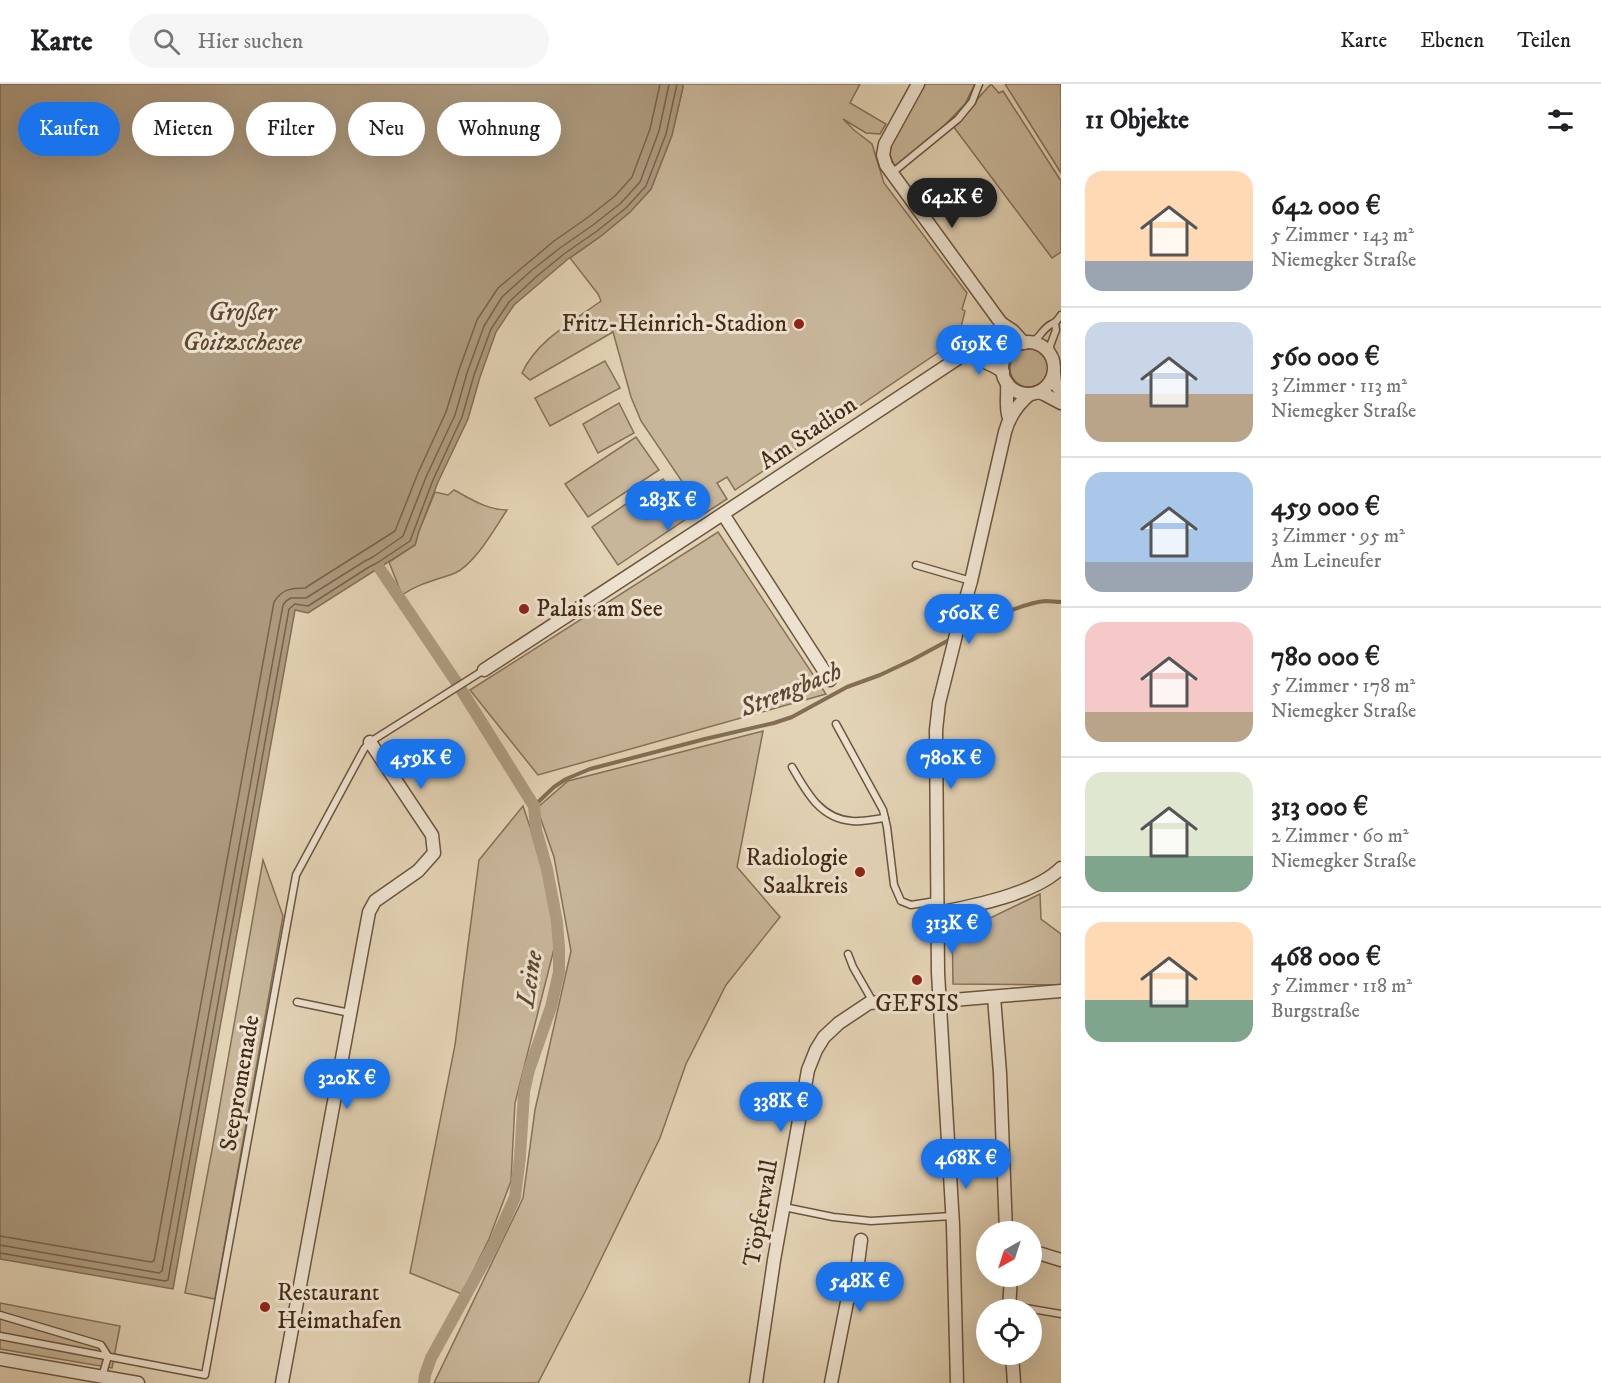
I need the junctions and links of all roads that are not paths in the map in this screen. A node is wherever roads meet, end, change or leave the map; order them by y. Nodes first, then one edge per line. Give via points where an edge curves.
1 (918, 84) edge
2 (980, 84) edge
3 (891, 174) junction
4 (1061, 315) edge
5 (1001, 323) junction
6 (1055, 323) junction
7 (1054, 335) junction
8 (1061, 339) edge
9 (1028, 343) junction
10 (1007, 353) junction
11 (976, 356) junction
12 (1052, 357) junction
13 (1054, 372) junction
14 (1005, 377) junction
15 (1061, 392) edge
16 (1034, 393) junction
17 (1061, 403) edge
18 (1009, 418) junction
19 (723, 514) junction
20 (916, 565) dead end
21 (971, 582) junction
22 (484, 670) joint
23 (830, 680) dead end
24 (836, 724) dead end
25 (370, 742) junction
26 (792, 767) dead end
27 (885, 818) junction
28 (1061, 868) edge
29 (937, 907) junction
30 (848, 954) dead end
31 (1061, 991) edge
32 (994, 997) junction
33 (939, 999) junction
34 (297, 1002) dead end
35 (873, 1002) junction
36 (350, 1013) junction
37 (783, 1207) junction
38 (952, 1216) junction
39 (1006, 1221) edge
40 (861, 1240) dead end
41 (1042, 1254) edge
42 (1061, 1260) edge
43 (1042, 1311) edge
44 (1061, 1314) edge
45 (0, 1315) edge
46 (0, 1336) edge
47 (108, 1356) junction
48 (0, 1359) edge
49 (1013, 1365) edge
50 (102, 1377) junction
51 (138, 1383) edge
52 (282, 1383) edge
53 (756, 1383) edge
54 (831, 1383) edge
55 (957, 1383) edge
56 (1014, 1383) edge

1 - 3 street via 885,144 883,155
2 - 3 lane via 972,102 958,118
3 - 5 street
4 - 6 lane
5 - 9 street
5 - 10 street
6 - 7 lane
6 - 9 lane
7 - 8 lane
7 - 12 lane
9 - 10 street
9 - 12 street via 1045,348
10 - 11 street, Am Stadion via 983,352
10 - 14 street via 1003,364
11 - 14 street via 996,366
11 - 19 street, Am Stadion via 960,357
12 - 13 street
13 - 15 street
13 - 16 street via 1047,385
14 - 16 street via 1016,391
14 - 18 street
16 - 17 street
16 - 18 street
18 - 21 street
19 - 22 street, Am Stadion
19 - 23 street
20 - 21 lane
21 - 29 street via 939,702 936,730
22 - 25 lane, Seepromenade
24 - 27 lane
25 - 36 street via 432,835 434,853 418,871 375,901 369,912
25 - 47 lane, Seepromenade via 296,875 205,1375
26 - 27 lane via 809,797 823,811 852,821
27 - 29 lane via 894,885 901,901
28 - 29 street via 1036,886 974,905
29 - 33 street
30 - 35 lane
31 - 32 street, Töpferwall
32 - 33 street, Töpferwall
32 - 39 street
33 - 35 street, Töpferwall
33 - 38 street
34 - 36 lane
35 - 37 street, Töpferwall via 839,1023 816,1050 808,1070
36 - 52 street
37 - 38 lane via 863,1220
37 - 53 street, Töpferwall
38 - 55 street
40 - 54 street via 855,1286 847,1302
41 - 42 street
43 - 44 lane
45 - 47 lane via 101,1345
46 - 47 lane, Seepromenade
47 - 50 lane
48 - 50 street
49 - 56 street
50 - 51 street

